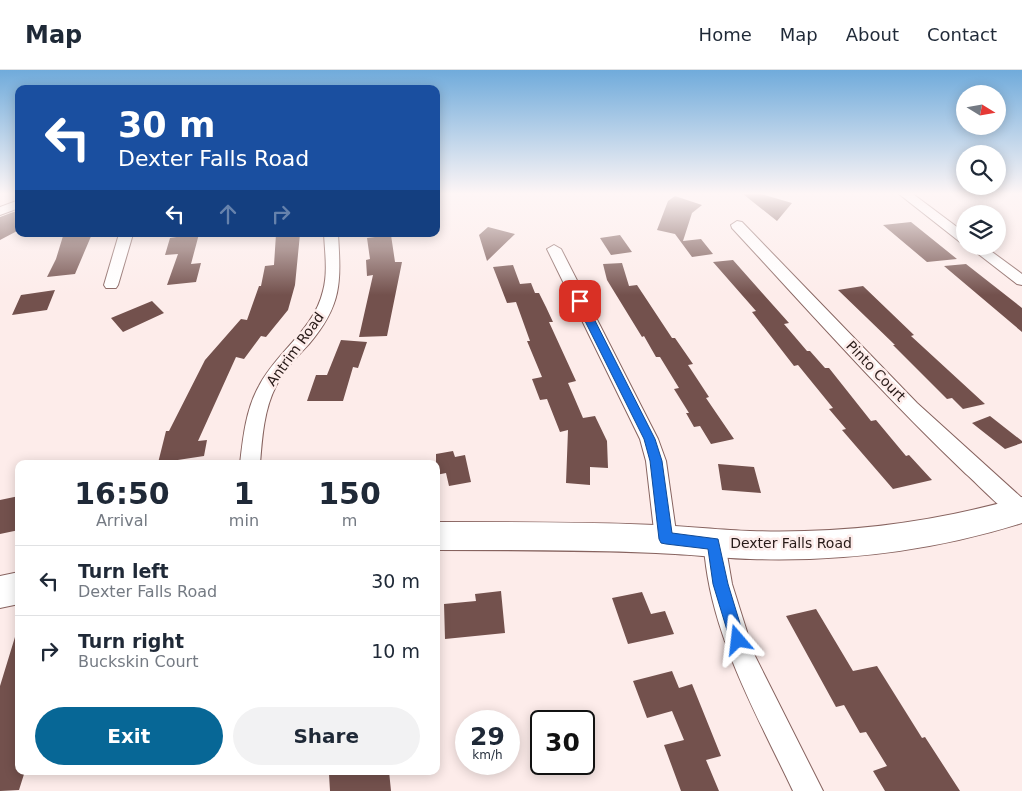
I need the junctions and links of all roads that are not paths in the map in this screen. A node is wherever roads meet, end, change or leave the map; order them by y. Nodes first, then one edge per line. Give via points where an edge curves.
1 (739, 228) edge
2 (125, 237) edge
3 (331, 237) edge
4 (554, 249) dead end
5 (987, 255) edge
6 (1022, 281) edge
7 (111, 285) dead end
8 (251, 460) edge
9 (1022, 510) edge
10 (440, 536) edge
11 (666, 539) junction
12 (714, 543) junction
13 (15, 589) edge
14 (0, 592) edge
15 (808, 791) edge

1 - 9 street, Pinto Court via 880,377 981,477
2 - 7 street
3 - 8 street, Antrim Road via 332,280 326,307 267,386 258,406
4 - 11 street via 650,439
5 - 6 street
9 - 12 street, Dexter Falls Road via 906,539 829,545
10 - 11 street, Dexter Falls Road
11 - 12 street, Dexter Falls Road
12 - 15 street via 720,584 744,658
13 - 14 street

